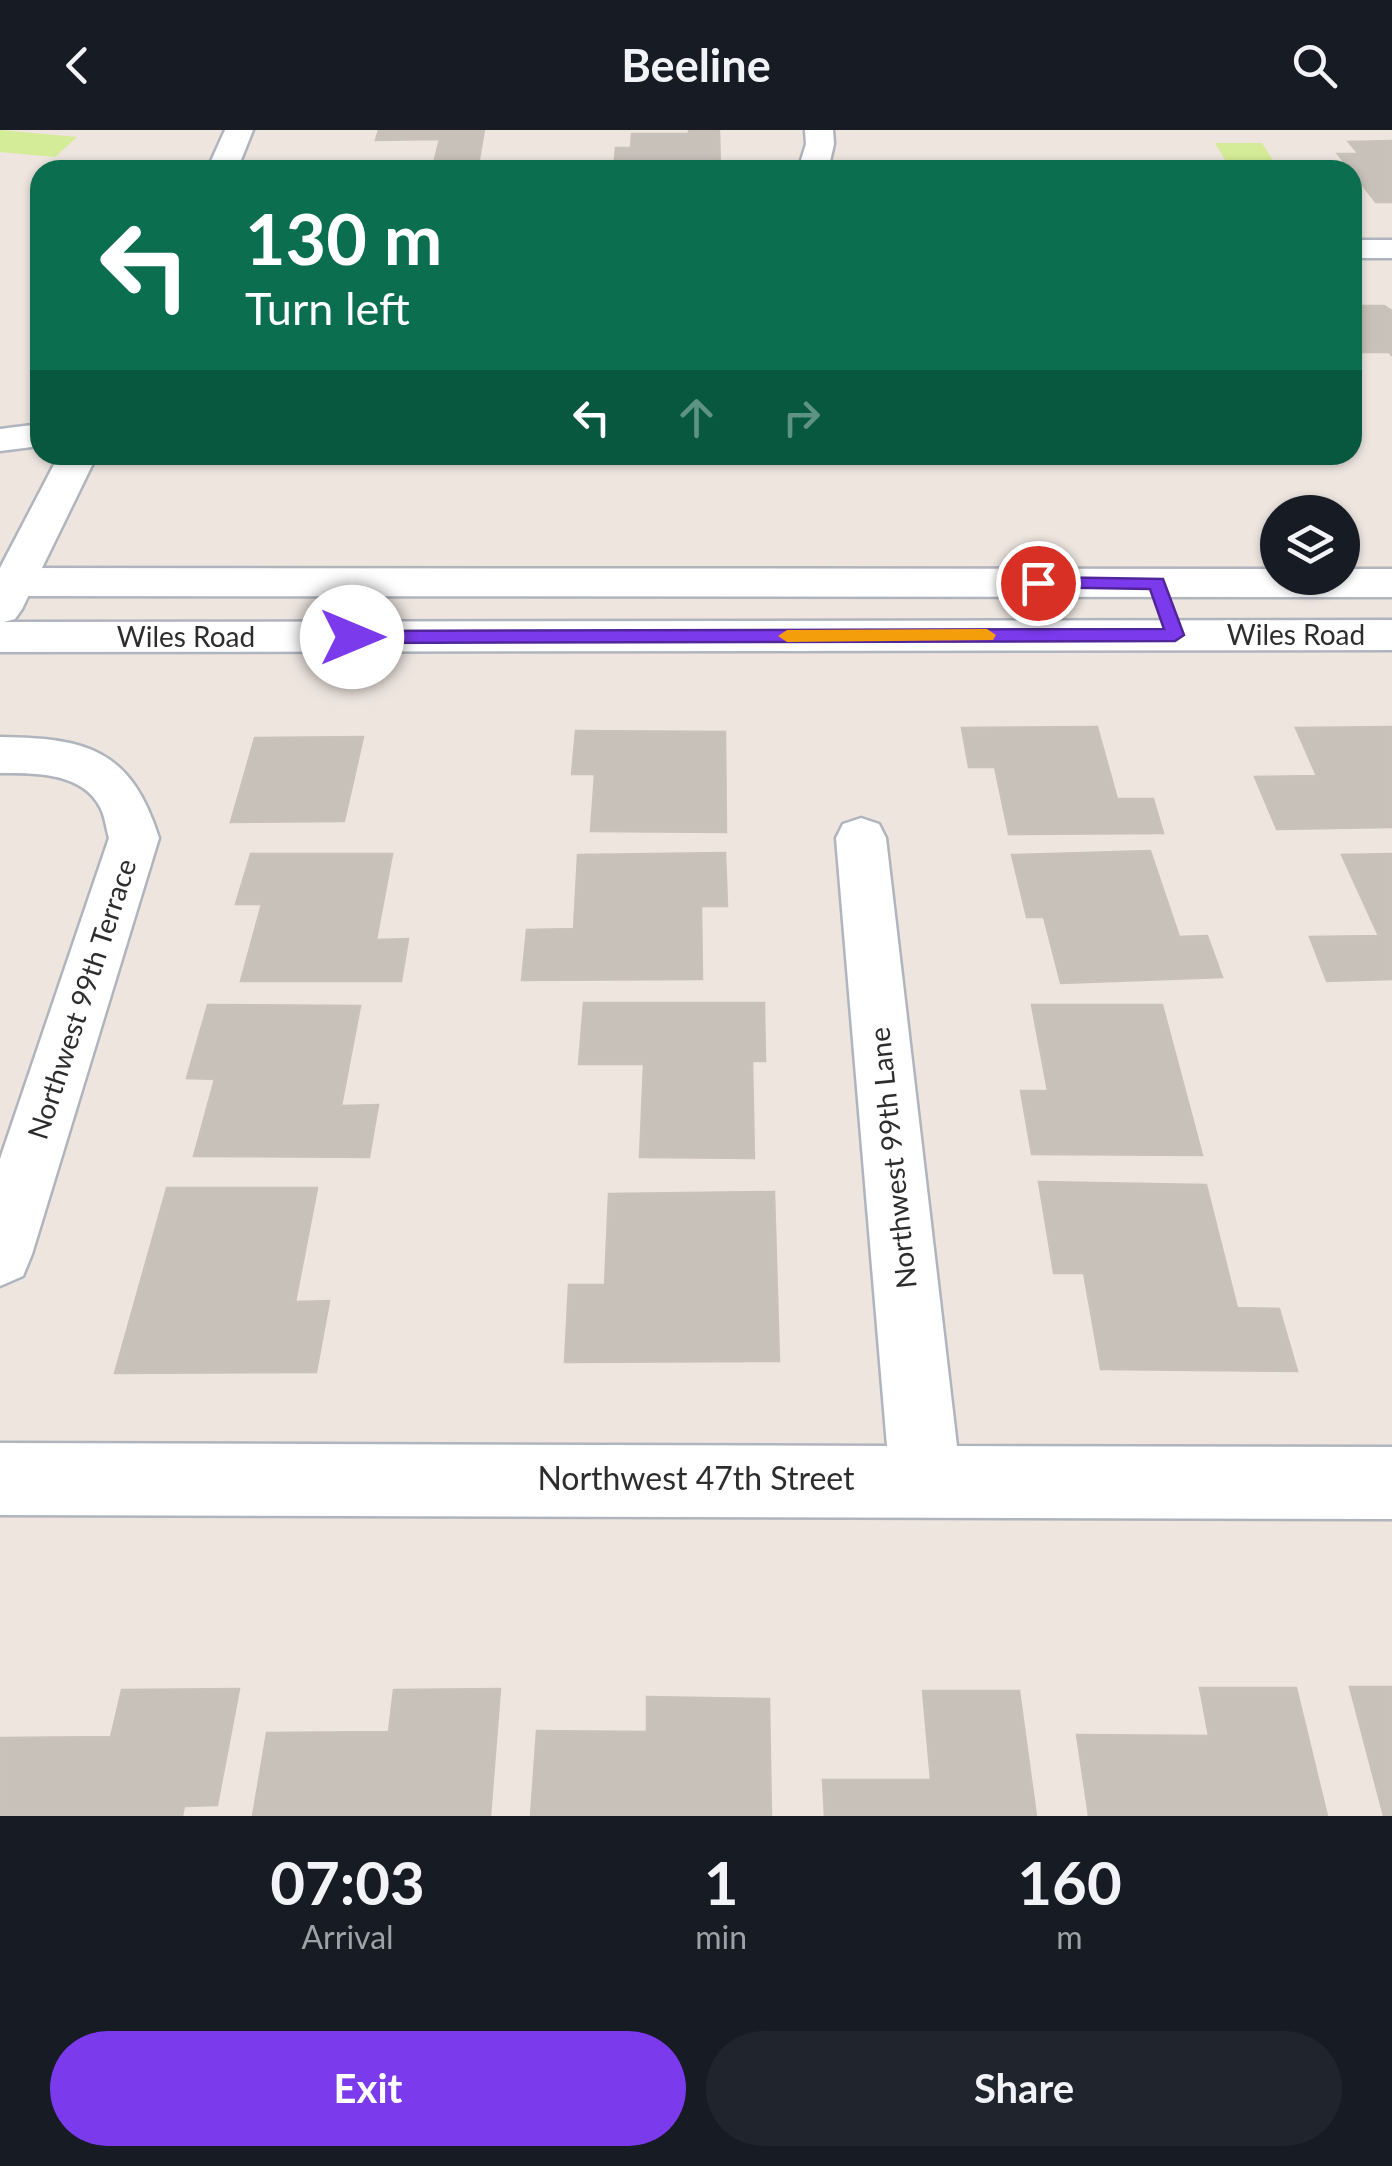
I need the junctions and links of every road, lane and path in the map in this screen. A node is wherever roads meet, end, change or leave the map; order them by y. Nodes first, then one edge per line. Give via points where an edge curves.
1 (239, 130) edge
2 (819, 130) edge
3 (226, 160) edge
4 (815, 160) edge
5 (1392, 249) edge
6 (1362, 250) edge
7 (30, 437) edge
8 (0, 440) edge
9 (73, 465) edge
10 (1157, 583) junction
11 (1392, 583) edge
12 (4, 591) edge
13 (1175, 635) junction
14 (1392, 635) edge
15 (0, 638) edge
16 (0, 754) edge
17 (861, 838) dead end
18 (0, 1254) edge
19 (0, 1478) edge
20 (925, 1479) junction
21 (1392, 1483) edge

1 - 3 main road
2 - 4 main road
5 - 6 main road
7 - 8 main road
9 - 12 main road
10 - 11 main road, Wiles Road
10 - 12 main road, Wiles Road
10 - 13 main road
13 - 14 main road, Wiles Road
13 - 15 main road, Wiles Road
16 - 18 main road, Northwest 99th Terrace via 40,755 90,768 122,800 134,838
17 - 20 main road, Northwest 99th Lane
19 - 20 main road, Northwest 47th Street
20 - 21 main road, Northwest 47th Street

